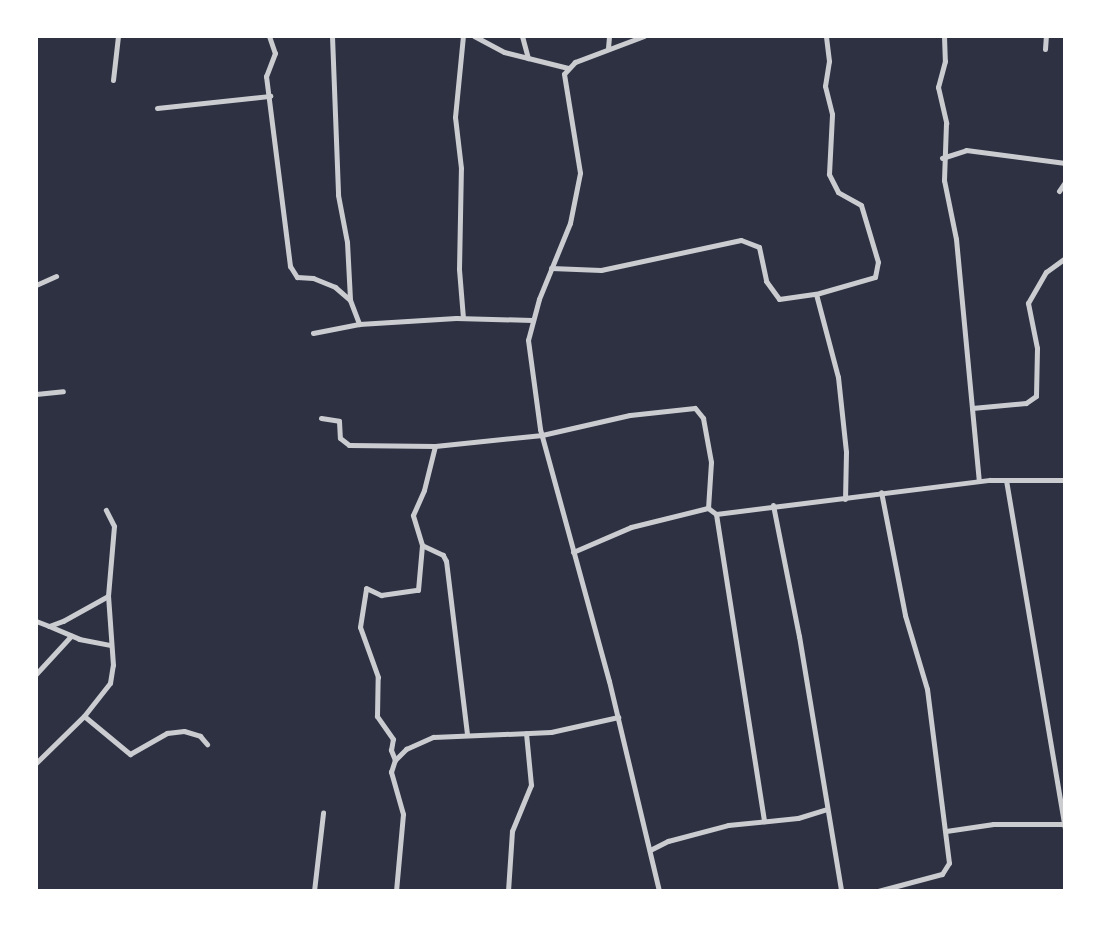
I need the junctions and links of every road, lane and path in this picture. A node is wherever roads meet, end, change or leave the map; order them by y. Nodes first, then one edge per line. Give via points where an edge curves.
1 (118, 36) edge
2 (269, 36) edge
3 (332, 36) edge
4 (464, 36) edge
5 (474, 36) edge
6 (522, 36) edge
7 (609, 36) edge
8 (644, 36) edge
9 (826, 36) edge
10 (944, 36) edge
11 (1046, 36) edge
12 (608, 48) junction
13 (1045, 49) dead end
14 (528, 58) junction
15 (568, 68) junction
16 (113, 80) dead end
17 (270, 96) junction
18 (157, 108) dead end
19 (942, 158) junction
20 (1065, 163) edge
21 (1065, 182) edge
22 (1059, 191) dead end
23 (1065, 258) edge
24 (550, 268) junction
25 (56, 276) dead end
26 (36, 285) edge
27 (816, 294) junction
28 (350, 300) junction
29 (463, 318) junction
30 (532, 320) junction
31 (359, 324) junction
32 (313, 333) dead end
33 (63, 391) dead end
34 (36, 394) edge
35 (972, 408) junction
36 (321, 418) dead end
37 (542, 435) junction
38 (435, 446) junction
39 (1006, 480) junction
40 (1065, 480) edge
41 (979, 481) junction
42 (881, 492) junction
43 (845, 499) junction
44 (773, 505) junction
45 (708, 508) junction
46 (106, 510) dead end
47 (716, 514) junction
48 (422, 545) junction
49 (573, 552) junction
50 (108, 596) junction
51 (36, 621) edge
52 (50, 626) junction
53 (71, 636) junction
54 (109, 645) junction
55 (36, 674) edge
56 (84, 716) junction
57 (618, 717) junction
58 (526, 733) junction
59 (467, 734) junction
60 (207, 744) dead end
61 (395, 760) junction
62 (36, 762) edge
63 (827, 809) junction
64 (323, 813) dead end
65 (764, 821) junction
66 (1064, 824) edge
67 (1065, 829) edge
68 (946, 831) junction
69 (650, 850) junction
70 (314, 891) edge
71 (396, 891) edge
72 (508, 891) edge
73 (658, 891) edge
74 (842, 891) edge
75 (878, 891) edge

1 - 16 street
2 - 17 street via 274,53 266,76
3 - 28 street via 338,195 347,242
4 - 29 street via 455,117 461,168 459,269
5 - 14 street via 504,52
6 - 14 street
7 - 12 street
8 - 12 street
9 - 27 street via 829,61 825,86 832,114 829,174 838,192 861,205 878,262 875,277
10 - 19 street via 945,61 938,87 946,123
11 - 13 street
12 - 15 street
14 - 15 street
15 - 24 street via 565,91 580,173 570,223
17 - 18 street
17 - 28 street via 275,166 290,266 297,277 313,278 335,287
19 - 20 street via 966,150
19 - 35 street via 956,239
21 - 22 street
23 - 35 street via 1046,272 1029,303 1038,359 1036,396 1026,403
24 - 27 street via 601,270 741,240 759,247 766,281 779,299
24 - 30 street
25 - 26 street
27 - 43 street via 838,377 846,452
28 - 31 street
29 - 30 street
29 - 31 street
30 - 37 street via 528,340 531,378
31 - 32 street
33 - 34 street
35 - 41 street
36 - 38 street via 339,420 340,438 350,445
37 - 38 street
37 - 45 street via 630,415 694,408 703,418 711,462
37 - 49 street
38 - 48 street via 413,515
39 - 40 street
39 - 41 street
39 - 66 street
41 - 42 street
42 - 43 street
42 - 68 street via 905,615 927,689
43 - 44 street
44 - 47 street
44 - 63 street via 800,636
45 - 47 street
45 - 49 street via 631,527
46 - 50 street via 114,526
47 - 65 street
48 - 59 street via 443,555 446,561
48 - 61 street via 418,590 381,594 366,588 360,627 378,677 376,716 393,739 391,750
49 - 57 street
50 - 52 street
50 - 54 street
51 - 52 street
52 - 53 street
53 - 54 street
53 - 55 street
54 - 56 street via 113,665 110,683
56 - 60 street via 130,754 167,733 184,731 200,736
56 - 62 street
57 - 58 street via 551,732
57 - 69 street
58 - 59 street
58 - 72 street via 531,785 512,831
59 - 61 street via 419,742
61 - 71 street via 391,783 402,802 403,814
63 - 65 street via 798,818
63 - 74 street
64 - 70 street
65 - 69 street via 728,825 668,841
66 - 67 street
66 - 68 street via 993,824
68 - 75 street via 949,863 942,874
69 - 73 street

